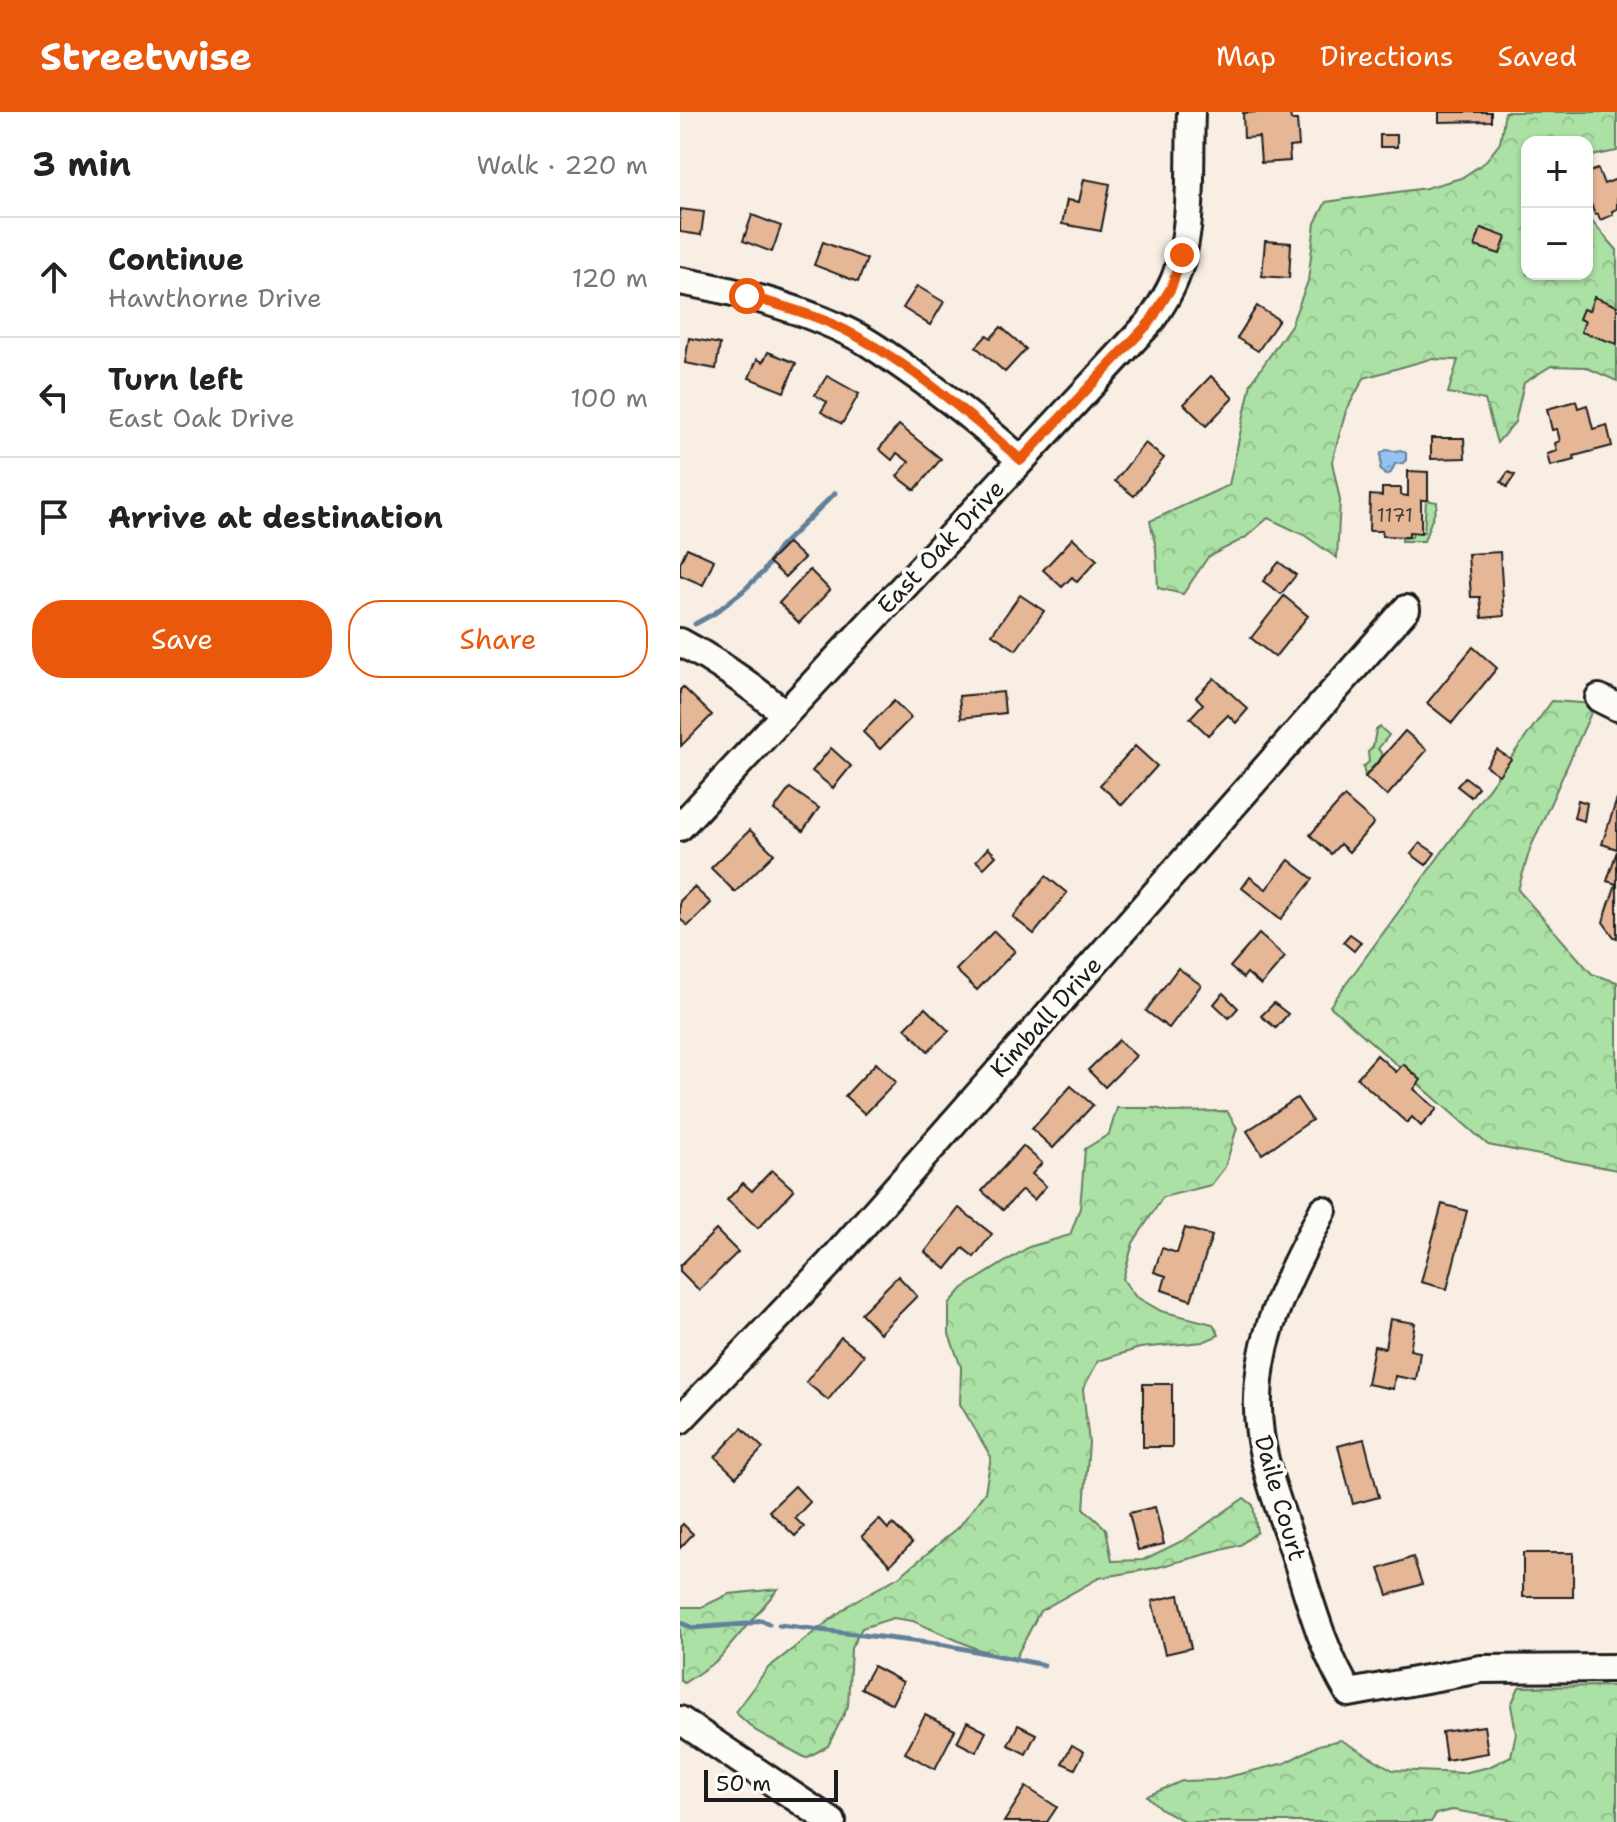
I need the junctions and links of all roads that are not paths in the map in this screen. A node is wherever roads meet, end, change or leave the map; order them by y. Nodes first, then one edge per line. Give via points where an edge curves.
1 (1191, 112) edge
2 (680, 281) edge
3 (1021, 460) junction
4 (1406, 609) dead end
5 (680, 642) edge
6 (785, 714) junction
7 (680, 827) edge
8 (1323, 1210) dead end
9 (680, 1420) edge
10 (1617, 1668) edge
11 (680, 1720) edge
12 (832, 1822) edge

1 - 3 street, East Oak Drive via 1186,235 1171,288 1150,322
2 - 3 street via 788,308 863,340 934,388
3 - 6 street, East Oak Drive
4 - 9 street, Kimball Drive via 829,1264
5 - 6 street
6 - 7 street, East Oak Drive
8 - 10 street, Daile Court via 1268,1328 1258,1407 1275,1495 1324,1643 1349,1693 1481,1669
11 - 12 street

